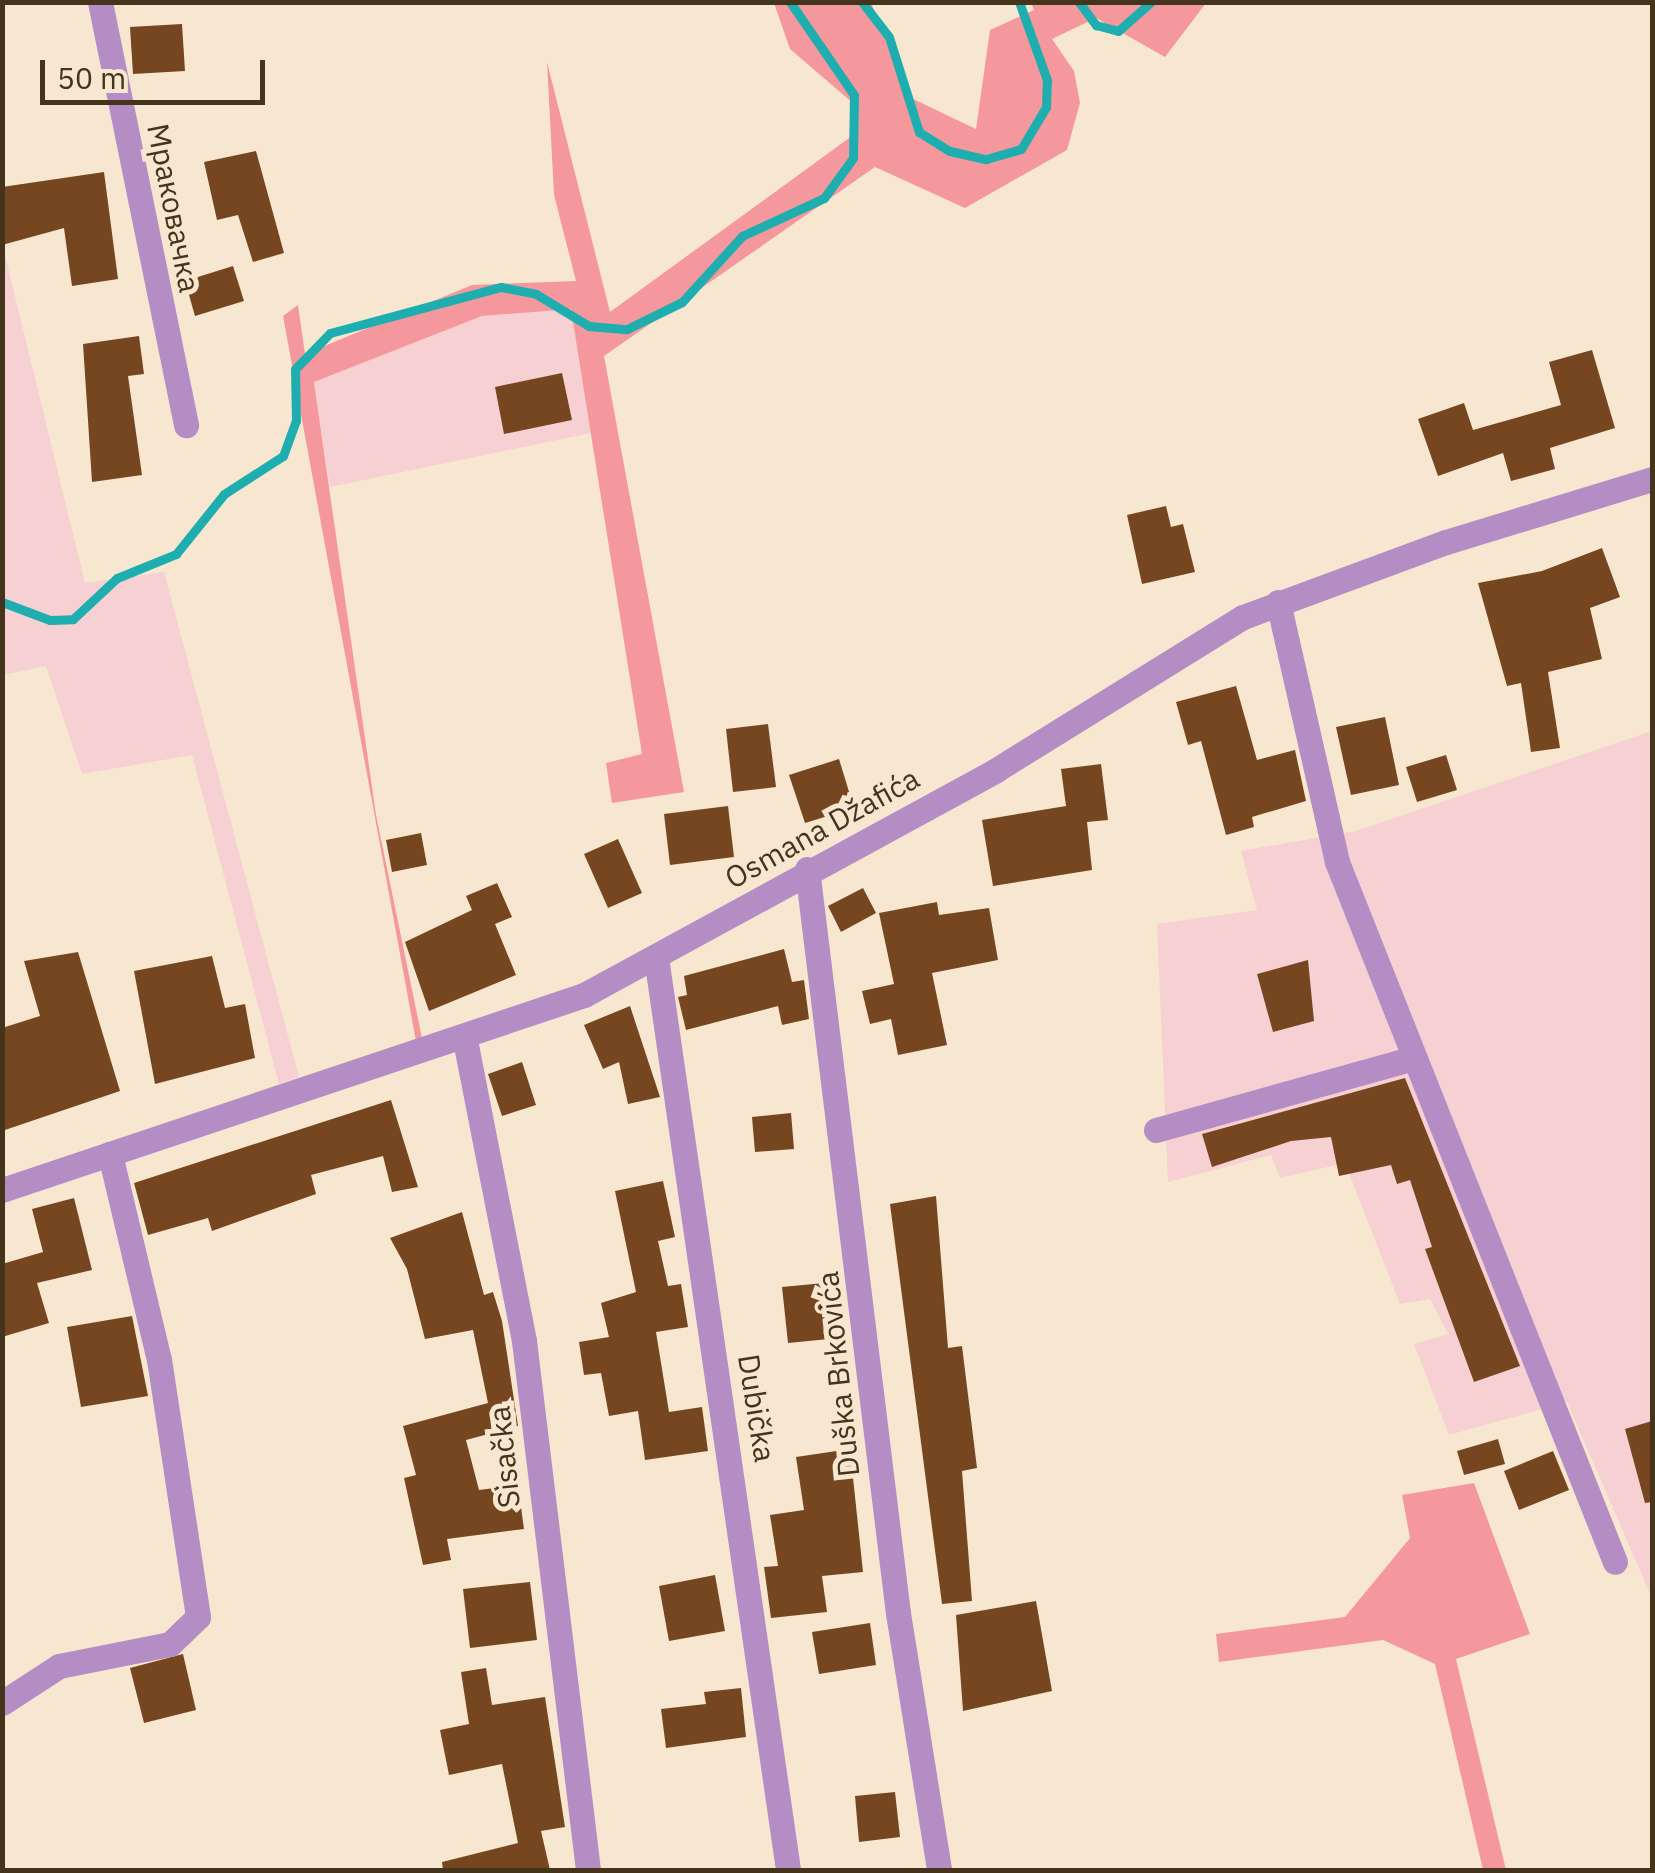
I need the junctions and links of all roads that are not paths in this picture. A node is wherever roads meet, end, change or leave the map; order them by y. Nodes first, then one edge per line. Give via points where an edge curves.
1 (100, 2) edge
2 (186, 426) dead end
3 (1652, 478) edge
4 (1278, 602) junction
5 (807, 869) junction
6 (656, 957) junction
7 (464, 1040) junction
8 (1411, 1059) junction
9 (1156, 1130) dead end
10 (110, 1154) junction
11 (2, 1190) edge
12 (1616, 1562) dead end
13 (2, 1704) edge
14 (588, 1870) edge
15 (788, 1870) edge
16 (939, 1870) edge

1 - 2 street, Мраковачка
3 - 4 street, Osmana Džafića
4 - 5 street, Osmana Džafića via 1184,650 996,770
4 - 8 street via 1337,862
5 - 6 street, Osmana Džafića
5 - 16 street, Duška Brkovića via 898,1614
6 - 7 street, Osmana Džafića via 584,995
6 - 15 street, Dubička
7 - 10 street, Osmana Džafića via 267,1097
7 - 14 street, Sisačka via 524,1341
8 - 9 street
8 - 12 street
10 - 11 street, Osmana Džafića
10 - 13 street via 159,1360 198,1617 170,1644 60,1666

